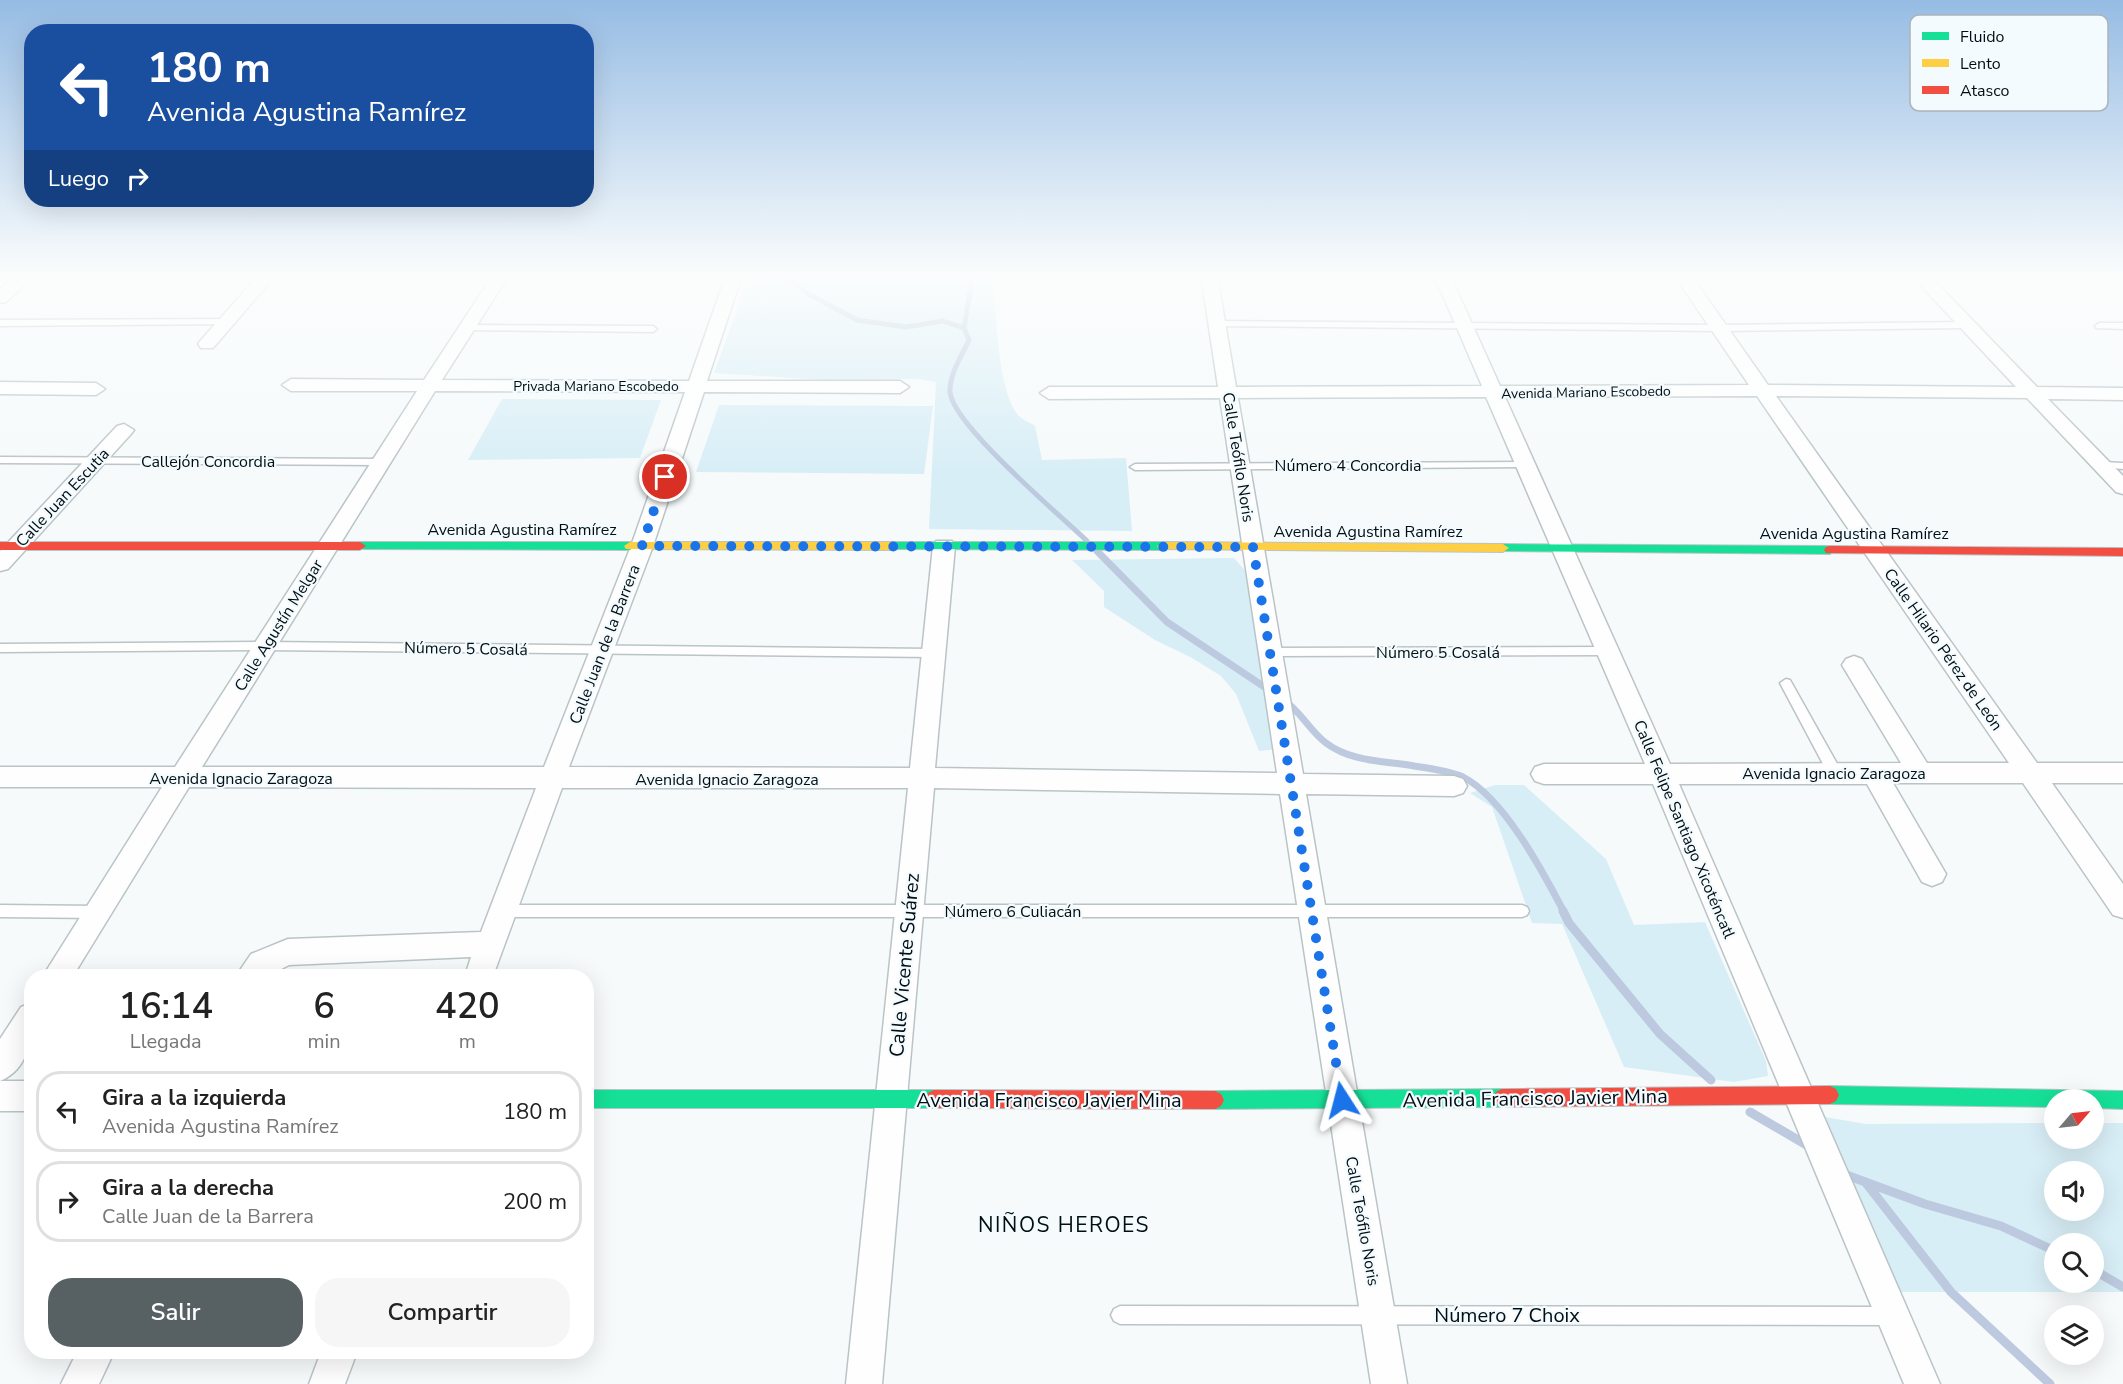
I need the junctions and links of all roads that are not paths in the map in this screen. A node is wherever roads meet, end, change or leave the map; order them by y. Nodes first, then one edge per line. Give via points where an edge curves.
1 (211, 340) edge
2 (460, 340) edge
3 (712, 340) edge
4 (1219, 340) edge
5 (1470, 340) edge
6 (1728, 340) edge
7 (1980, 340) edge
8 (207, 344) dead end
9 (291, 385) dead end
10 (431, 385) junction
11 (696, 387) junction
12 (900, 387) dead end
13 (0, 388) edge
14 (96, 388) dead end
15 (1764, 390) junction
16 (1048, 393) dead end
17 (1228, 393) junction
18 (1494, 393) junction
19 (2032, 394) junction
20 (2123, 394) edge
21 (124, 430) dead end
22 (0, 460) edge
23 (95, 461) junction
24 (380, 462) junction
25 (1526, 465) junction
26 (2102, 465) junction
27 (1240, 466) junction
28 (2123, 466) edge
29 (1135, 467) dead end
30 (2123, 488) edge
31 (329, 545) junction
32 (8, 546) edge
33 (642, 546) junction
34 (944, 546) junction
35 (1253, 547) junction
36 (1562, 548) junction
37 (1875, 550) junction
38 (2123, 552) edge
39 (0, 564) edge
40 (265, 646) junction
41 (0, 648) edge
42 (600, 650) junction
43 (1608, 651) junction
44 (1269, 652) junction
45 (933, 653) junction
46 (1854, 665) dead end
47 (1786, 683) dead end
48 (1835, 773) junction
49 (1874, 773) junction
50 (1920, 773) junction
51 (2030, 773) junction
52 (2123, 773) edge
53 (1544, 774) dead end
54 (1662, 774) junction
55 (0, 777) edge
56 (182, 778) junction
57 (922, 778) junction
58 (552, 780) junction
59 (1291, 785) junction
60 (1454, 786) dead end
61 (1932, 874) dead end
62 (2123, 906) edge
63 (0, 911) edge
64 (503, 911) junction
65 (909, 911) junction
66 (1311, 911) junction
67 (1522, 911) dead end
68 (98, 912) junction
69 (491, 944) junction
70 (61, 969) edge
71 (256, 969) edge
72 (482, 969) edge
73 (24, 1029) edge
74 (0, 1066) edge
75 (1798, 1095) junction
76 (0, 1096) edge
77 (24, 1096) edge
78 (594, 1099) edge
79 (891, 1099) junction
80 (1342, 1100) junction
81 (2123, 1100) edge
82 (1120, 1315) dead end
83 (1379, 1315) junction
84 (1894, 1316) junction
85 (92, 1359) edge
86 (336, 1359) edge
87 (79, 1384) edge
88 (327, 1384) edge
89 (864, 1384) edge
90 (1389, 1384) edge
91 (1922, 1384) edge

1 - 8 street
2 - 10 street, Calle Agustín Melgar
3 - 11 street, Calle Juan de la Barrera
4 - 17 street, Calle Teófilo Noris
5 - 18 street, Calle Felipe Santiago Xicoténcatl
6 - 15 street, Calle Hilario Pérez de León
7 - 19 street
9 - 10 street, Privada Mariano Escobedo
10 - 11 street, Privada Mariano Escobedo
10 - 24 street, Calle Agustín Melgar
11 - 12 street, Privada Mariano Escobedo
11 - 33 street, Calle Juan de la Barrera
13 - 14 street
15 - 18 street, Avenida Mariano Escobedo
15 - 19 street, Avenida Mariano Escobedo
15 - 37 street, Calle Hilario Pérez de León
16 - 17 street, Avenida Mariano Escobedo
17 - 18 street, Avenida Mariano Escobedo
17 - 27 street, Calle Teófilo Noris
18 - 25 street, Calle Felipe Santiago Xicoténcatl
19 - 20 street, Avenida Mariano Escobedo
19 - 26 street
21 - 23 street, Calle Juan Escutia
22 - 23 lane, Callejón Concordia
23 - 24 lane, Callejón Concordia
23 - 32 street, Calle Juan Escutia
24 - 31 street, Calle Agustín Melgar
25 - 27 lane, Número 4 Concordia
25 - 36 street, Calle Felipe Santiago Xicoténcatl
26 - 28 lane
26 - 30 street
27 - 29 lane, Número 4 Concordia
27 - 35 street, Calle Teófilo Noris
31 - 32 street, Avenida Agustina Ramírez
31 - 33 street, Avenida Agustina Ramírez
31 - 40 street, Calle Agustín Melgar
32 - 39 street, Calle Juan Escutia
33 - 34 street, Avenida Agustina Ramírez
33 - 42 street, Calle Juan de la Barrera
34 - 35 street, Avenida Agustina Ramírez
34 - 45 street, Calle Vicente Suárez
35 - 36 street, Avenida Agustina Ramírez
35 - 44 street, Calle Teófilo Noris
36 - 37 street, Avenida Agustina Ramírez
36 - 43 street, Calle Felipe Santiago Xicoténcatl
37 - 38 street, Avenida Agustina Ramírez
37 - 51 street, Calle Hilario Pérez de León
40 - 41 lane, Número 5 Cosalá
40 - 42 lane, Número 5 Cosalá
40 - 56 street, Calle Agustín Melgar
42 - 45 lane, Número 5 Cosalá
42 - 58 street, Calle Juan de la Barrera
43 - 44 lane, Número 5 Cosalá
43 - 54 street, Calle Felipe Santiago Xicoténcatl
44 - 59 street, Calle Teófilo Noris
45 - 57 street, Calle Vicente Suárez
46 - 50 street
47 - 48 lane
48 - 49 street, Avenida Ignacio Zaragoza
48 - 54 street, Avenida Ignacio Zaragoza
49 - 50 street, Avenida Ignacio Zaragoza
49 - 61 street
50 - 51 street, Avenida Ignacio Zaragoza
51 - 52 street, Avenida Ignacio Zaragoza
51 - 62 street, Calle Hilario Pérez de León
53 - 54 street, Avenida Ignacio Zaragoza
54 - 75 street, Calle Felipe Santiago Xicoténcatl
55 - 56 street, Avenida Ignacio Zaragoza
56 - 58 street, Avenida Ignacio Zaragoza
56 - 68 street, Calle Agustín Melgar
57 - 58 street, Avenida Ignacio Zaragoza
57 - 59 street, Avenida Ignacio Zaragoza
57 - 65 street, Calle Vicente Suárez
58 - 64 street, Calle Juan de la Barrera
59 - 60 street, Avenida Ignacio Zaragoza
59 - 66 street, Calle Teófilo Noris
63 - 68 lane
64 - 65 lane, Número 6 Culiacán
64 - 69 street, Calle Juan de la Barrera
65 - 66 lane, Número 6 Culiacán
65 - 79 street, Calle Vicente Suárez
66 - 67 lane, Número 6 Culiacán
66 - 80 street, Calle Teófilo Noris
68 - 70 street, Calle Agustín Melgar
69 - 71 street via 288,952
69 - 72 street, Calle Juan de la Barrera
73 - 74 street
75 - 80 street, Avenida Francisco Javier Mina
75 - 81 street, Avenida Francisco Javier Mina
75 - 84 street, Calle Felipe Santiago Xicoténcatl
76 - 77 street
78 - 79 street, Avenida Francisco Javier Mina
79 - 80 street, Avenida Francisco Javier Mina
79 - 89 street, Calle Vicente Suárez
80 - 83 street, Calle Teófilo Noris
82 - 83 lane, Número 7 Choix
83 - 84 lane, Número 7 Choix
83 - 90 street, Calle Teófilo Noris
84 - 91 street, Calle Felipe Santiago Xicoténcatl
85 - 87 street
86 - 88 street

